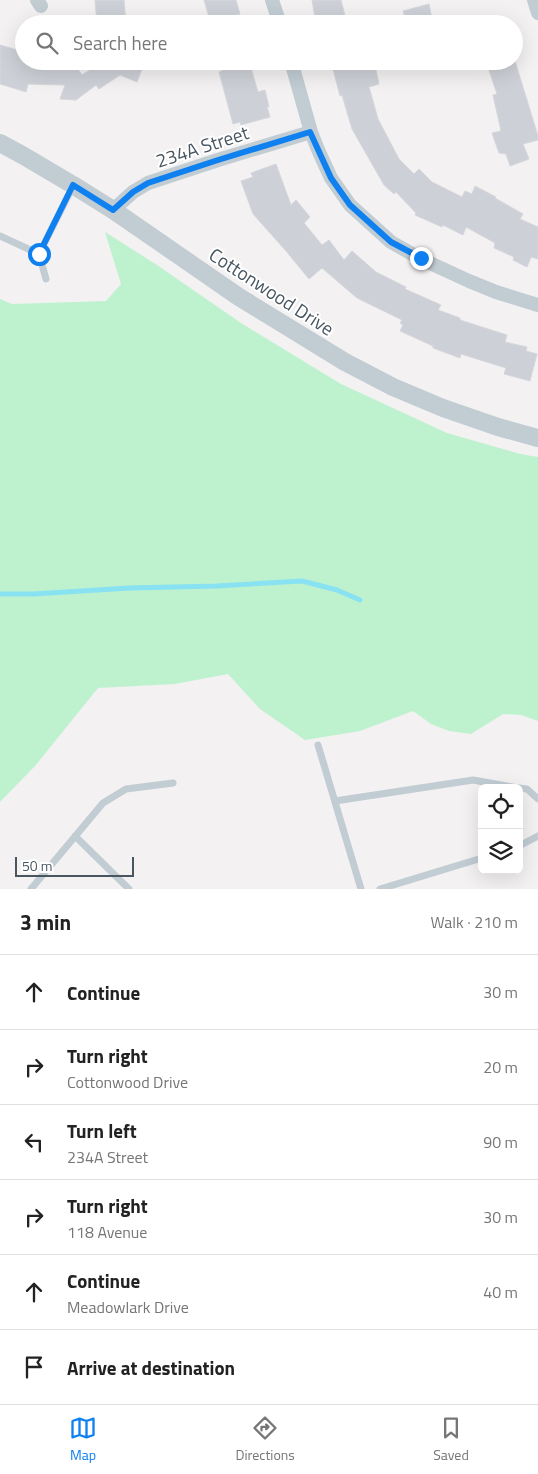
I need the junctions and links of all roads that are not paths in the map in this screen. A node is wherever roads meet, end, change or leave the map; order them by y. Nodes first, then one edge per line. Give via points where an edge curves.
1 (272, 0) edge
2 (534, 0) edge
3 (538, 13) edge
4 (277, 15) edge
5 (293, 70) edge
6 (310, 132) junction
7 (0, 143) edge
8 (73, 185) junction
9 (113, 210) junction
10 (0, 236) edge
11 (39, 254) junction
12 (46, 279) dead end
13 (538, 306) edge
14 (538, 438) edge
15 (318, 745) dead end
16 (173, 783) dead end
17 (496, 784) edge
18 (523, 788) edge
19 (538, 799) edge
20 (335, 801) junction
21 (75, 836) junction
22 (538, 836) edge
23 (523, 844) edge
24 (478, 859) edge
25 (31, 889) edge
26 (129, 889) edge
27 (362, 889) edge
28 (380, 889) edge

1 - 4 street
2 - 3 street
5 - 6 street
6 - 9 street, 234A Street via 148,183
6 - 13 street via 331,178 350,205 391,242 469,281
7 - 8 street, Cottonwood Drive
8 - 9 street, Cottonwood Drive
8 - 11 lane
9 - 14 street, Cottonwood Drive via 240,297 345,362 442,408
10 - 11 lane
11 - 12 lane
15 - 20 lane
16 - 21 lane via 126,789 103,803
17 - 20 lane via 473,780
18 - 19 lane
20 - 27 lane
21 - 25 lane
21 - 26 lane
22 - 23 lane
24 - 28 lane

